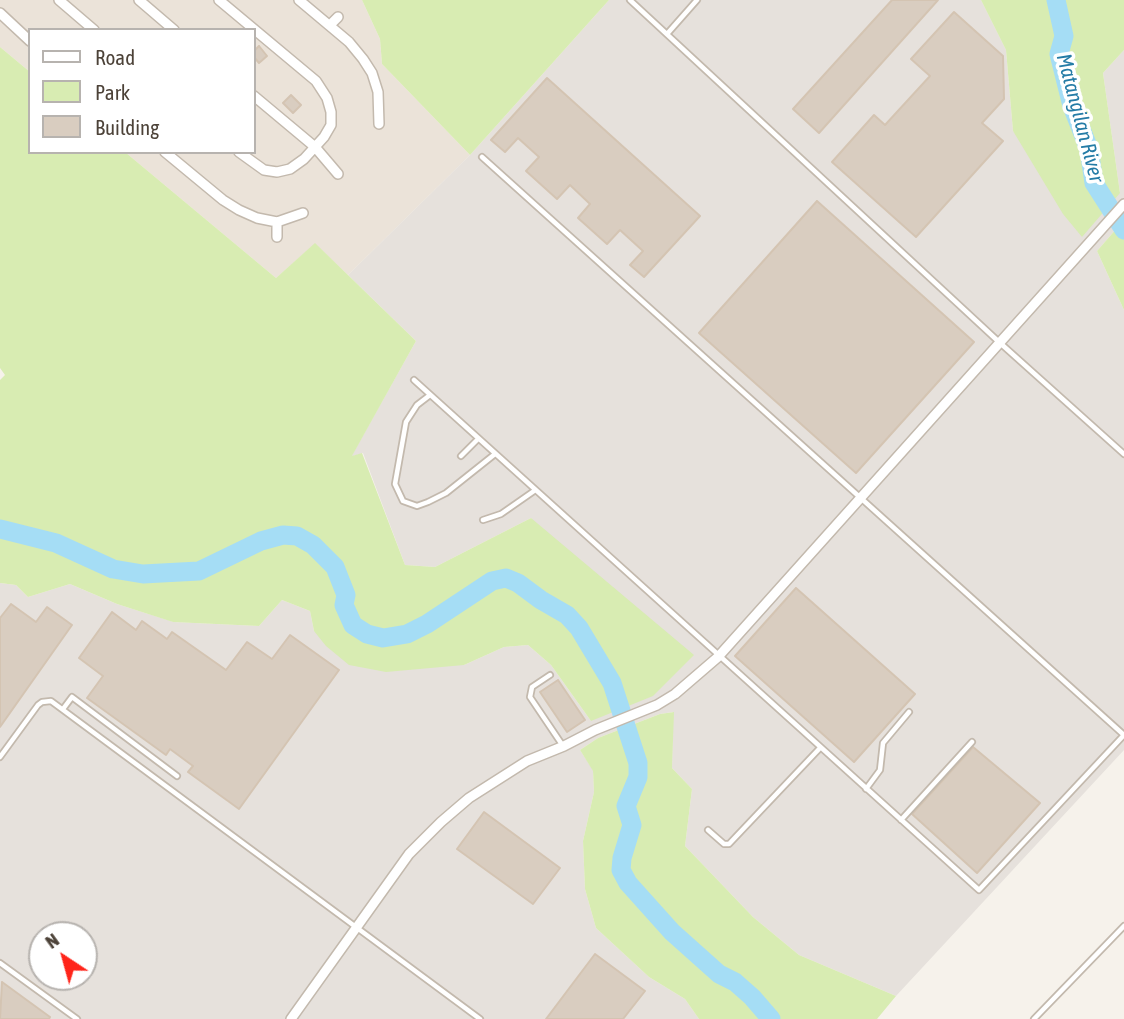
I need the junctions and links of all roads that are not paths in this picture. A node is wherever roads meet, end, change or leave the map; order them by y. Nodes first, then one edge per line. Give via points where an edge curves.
1 (58, 0) edge
2 (139, 0) edge
3 (219, 0) edge
4 (299, 0) edge
5 (630, 0) edge
6 (697, 0) edge
7 (0, 13) edge
8 (338, 16) dead end
9 (330, 25) junction
10 (91, 28) edge
11 (172, 28) edge
12 (253, 28) edge
13 (256, 30) edge
14 (667, 34) junction
15 (28, 39) edge
16 (256, 98) edge
17 (379, 124) dead end
18 (315, 147) junction
19 (167, 154) edge
20 (242, 154) edge
21 (482, 157) dead end
22 (338, 174) dead end
23 (1124, 204) edge
24 (303, 214) dead end
25 (277, 222) junction
26 (277, 237) dead end
27 (999, 342) junction
28 (414, 380) dead end
29 (430, 395) junction
30 (478, 439) junction
31 (495, 454) junction
32 (1124, 454) edge
33 (461, 456) dead end
34 (534, 491) junction
35 (859, 498) junction
36 (483, 520) dead end
37 (718, 657) junction
38 (550, 675) dead end
39 (63, 709) junction
40 (908, 712) dead end
41 (1124, 735) edge
42 (972, 742) dead end
43 (564, 746) junction
44 (820, 748) junction
45 (0, 757) edge
46 (177, 776) dead end
47 (866, 789) junction
48 (901, 820) junction
49 (708, 830) dead end
50 (1124, 926) edge
51 (357, 928) junction
52 (0, 962) edge
53 (77, 1019) edge
54 (290, 1019) edge
55 (480, 1019) edge
56 (1034, 1019) edge

1 - 10 street
2 - 11 street
3 - 12 street
4 - 9 street
5 - 14 lane
6 - 14 lane
7 - 15 street
8 - 9 street
9 - 17 street via 372,74
13 - 18 street via 322,88 331,125
14 - 27 lane
16 - 18 street
18 - 20 street via 290,169 277,172 264,170
18 - 22 street
19 - 25 street via 239,210
21 - 35 lane
23 - 27 street
24 - 25 street
25 - 26 street
27 - 32 lane
27 - 35 street
28 - 29 lane
29 - 30 lane
29 - 31 lane via 406,422 395,484 403,501 417,506 428,502
30 - 31 lane
30 - 33 lane
31 - 34 lane
34 - 36 lane via 501,514
34 - 37 lane
35 - 37 street
35 - 41 lane
37 - 43 street via 657,705
37 - 44 lane
38 - 43 lane via 532,687 530,697
39 - 45 lane via 51,701 42,702
39 - 46 lane via 72,697
39 - 51 lane
40 - 47 lane via 883,743 880,770
41 - 48 lane via 979,890
42 - 48 lane
43 - 51 street via 527,761 441,822 410,854
44 - 47 lane
44 - 49 lane via 729,844
47 - 48 lane
50 - 56 lane
51 - 54 street
51 - 55 lane
52 - 53 lane

